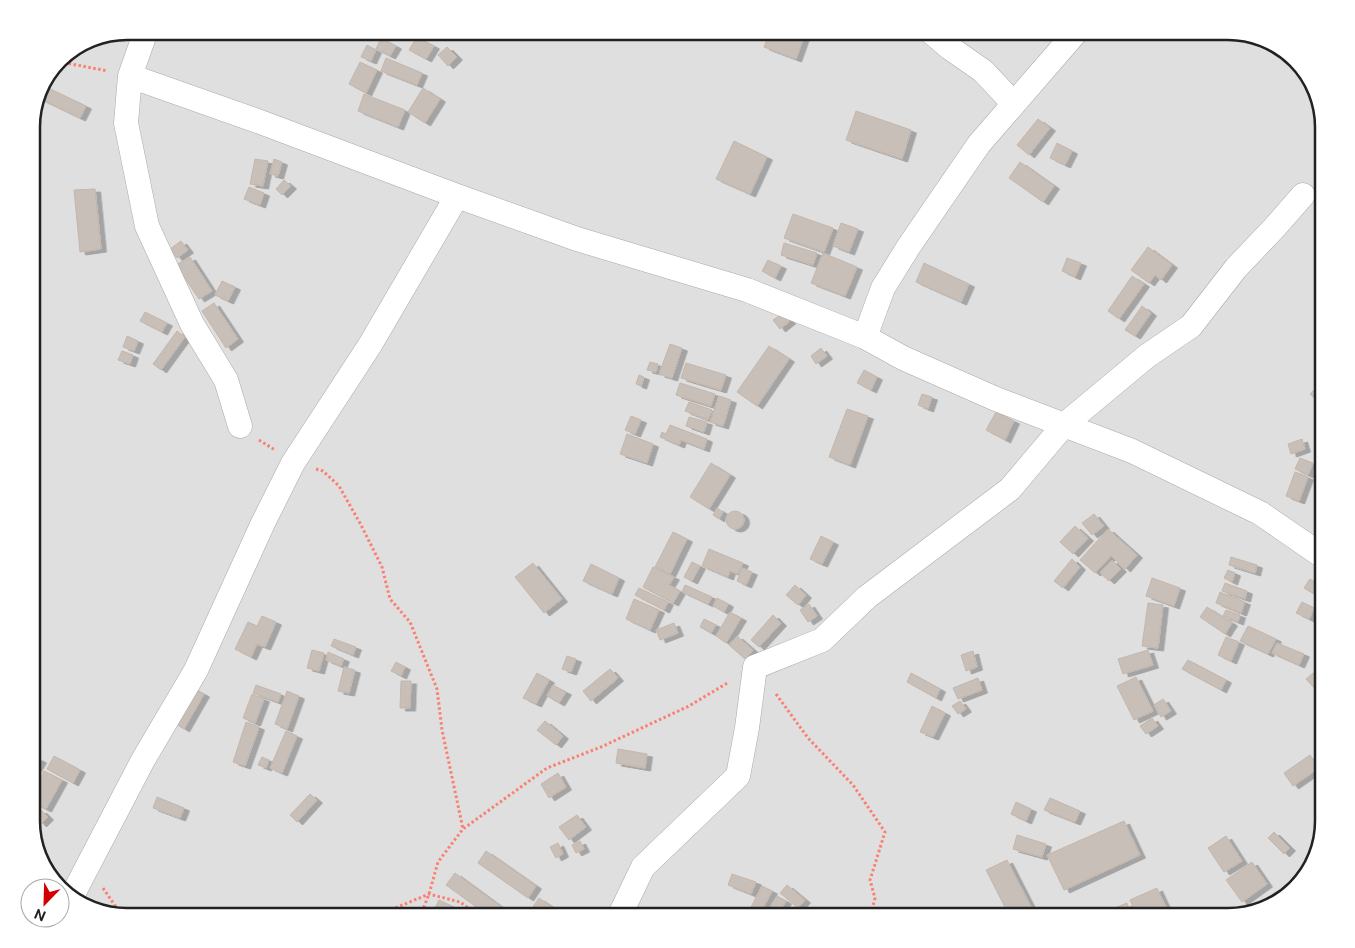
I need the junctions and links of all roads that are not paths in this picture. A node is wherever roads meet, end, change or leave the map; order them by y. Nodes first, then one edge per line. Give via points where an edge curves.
1 (143, 40) edge
2 (941, 40) edge
3 (1068, 40) edge
4 (130, 76) junction
5 (1014, 104) junction
6 (1303, 195) dead end
7 (457, 196) junction
8 (865, 337) junction
9 (1064, 425) junction
10 (240, 426) road end
11 (1315, 551) edge
12 (75, 890) edge
13 (623, 908) edge

1 - 4 street
2 - 5 street via 983,71
3 - 5 street
4 - 7 street
4 - 10 street via 126,123 147,226 192,324 226,380
5 - 8 street via 979,144 909,246 883,288
6 - 9 street via 1236,268 1191,326 1146,356
7 - 8 street via 577,239 747,290
7 - 12 street via 370,345 293,463 196,670
8 - 9 street via 903,358
9 - 11 street via 1132,451 1260,513
9 - 13 street via 1010,489 867,598 822,640 756,667 738,776 643,867

